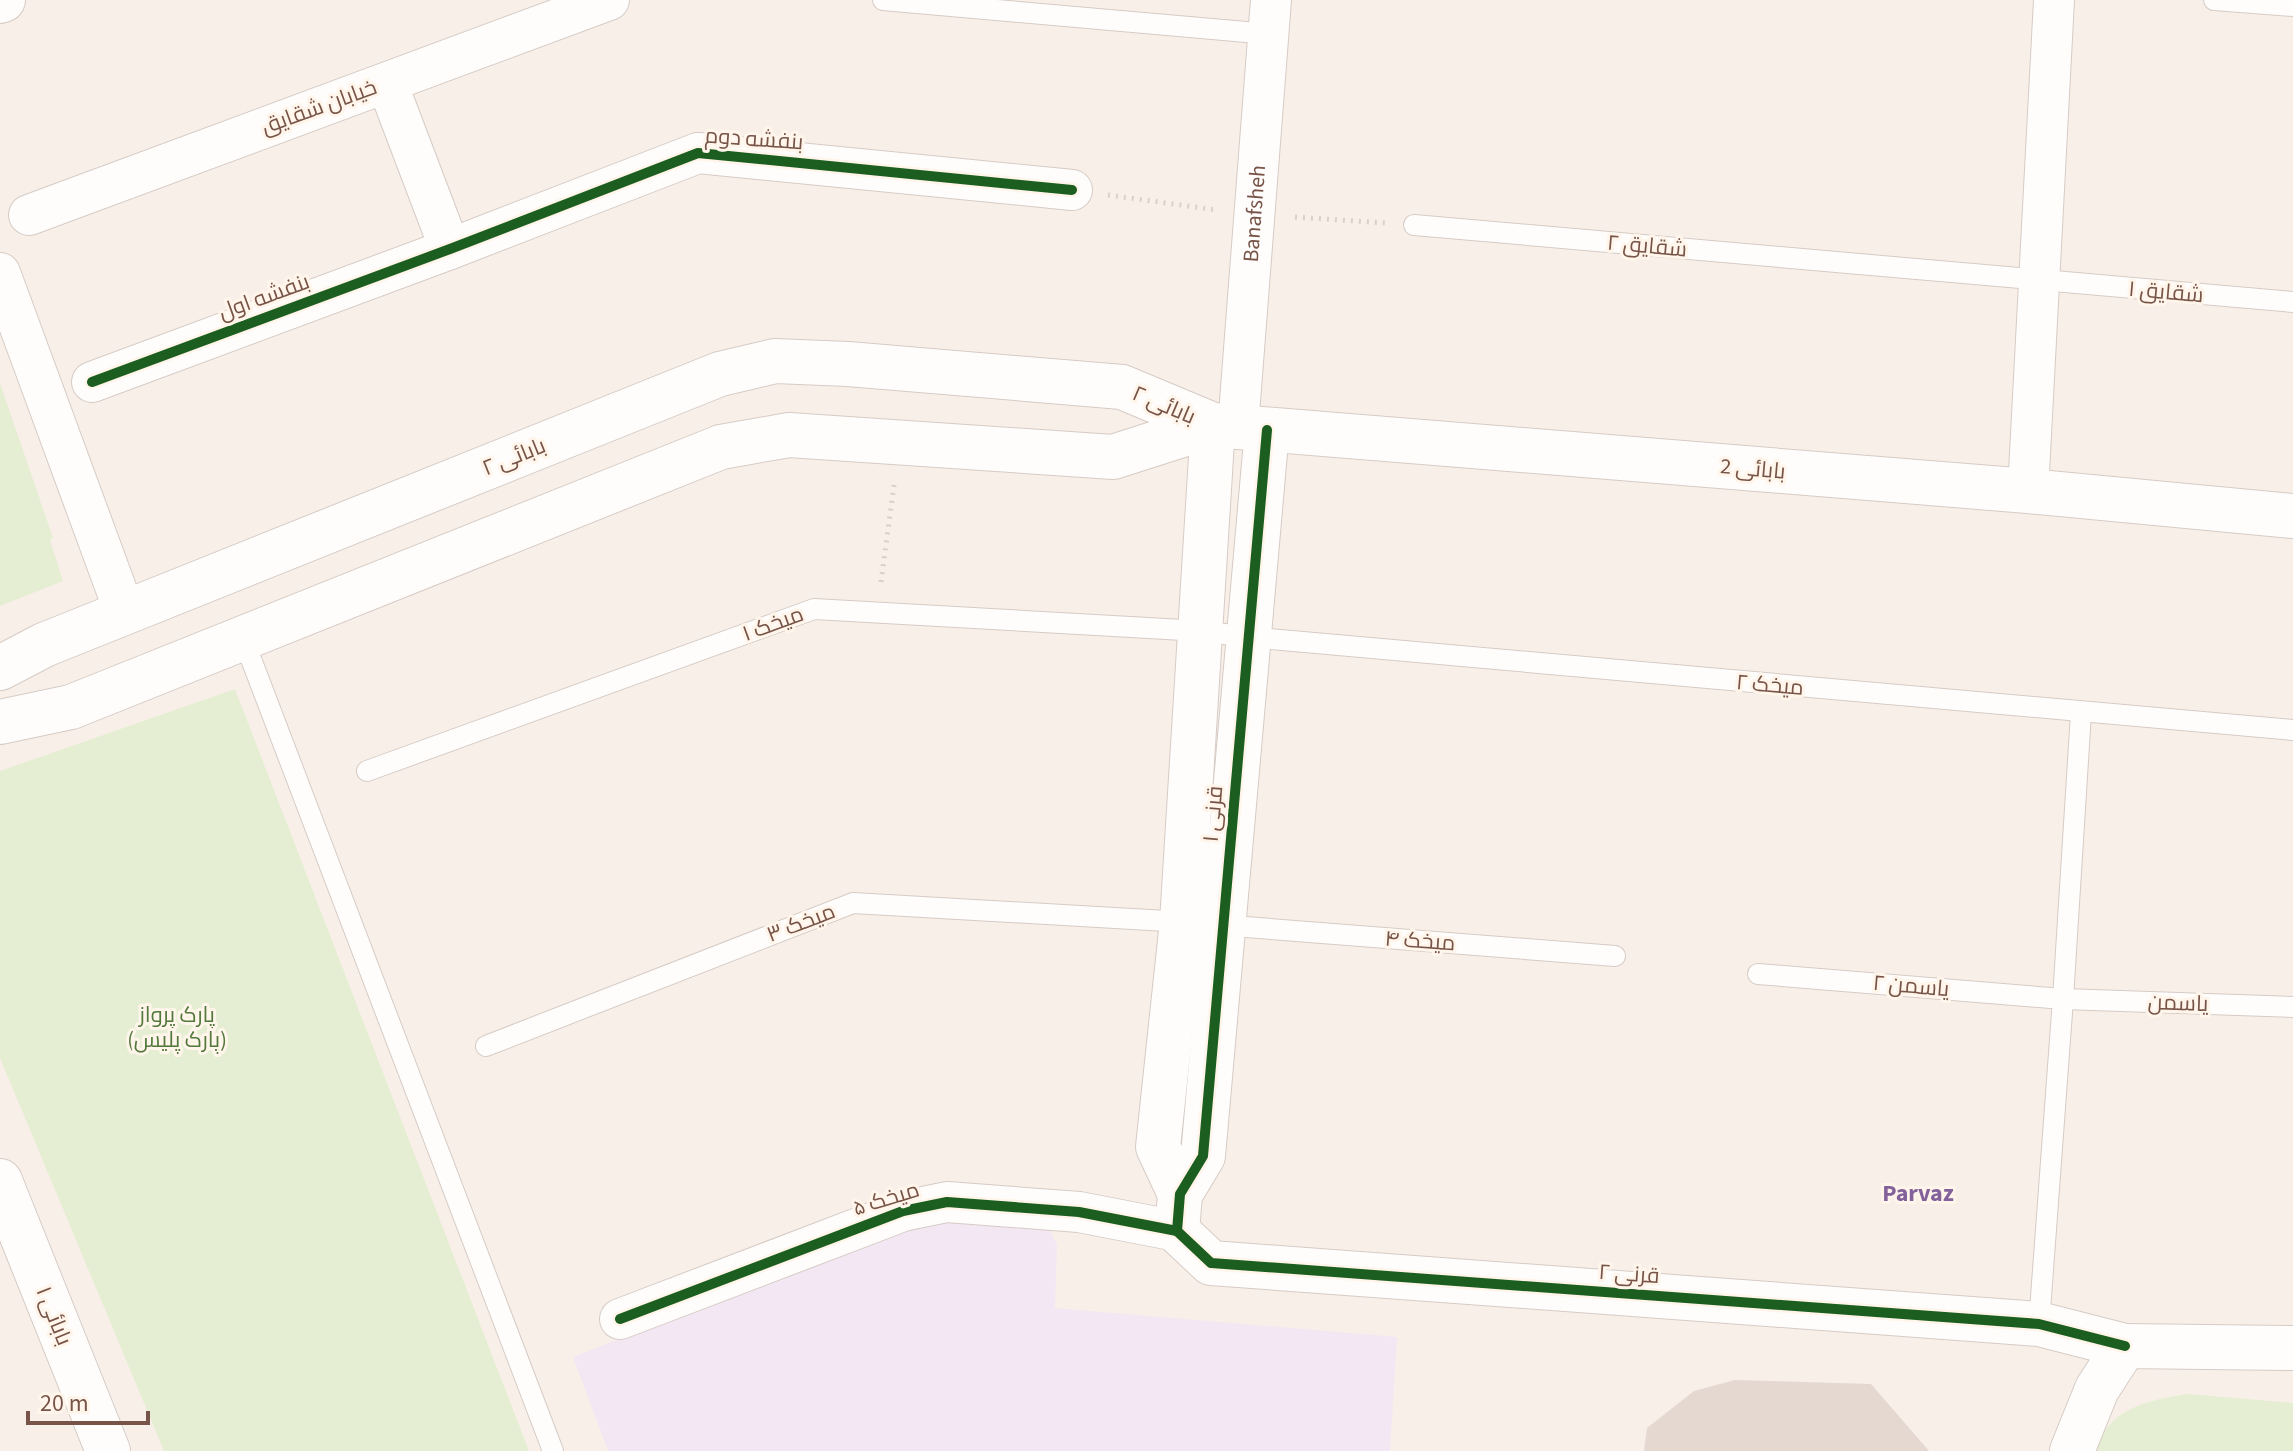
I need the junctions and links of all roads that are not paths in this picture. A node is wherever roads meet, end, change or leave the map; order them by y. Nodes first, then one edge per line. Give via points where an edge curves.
1 (609, 0) edge
2 (883, 0) edge
3 (2054, 0) edge
4 (2214, 0) edge
5 (2293, 6) edge
6 (1270, 17) edge
7 (387, 83) junction
8 (1072, 190) road end
9 (29, 215) dead end
10 (1414, 225) road end
11 (450, 249) junction
12 (0, 273) edge
13 (2039, 281) junction
14 (2293, 302) edge
15 (92, 382) dead end
16 (1239, 428) junction
17 (2028, 491) junction
18 (2293, 516) edge
19 (125, 613) junction
20 (1201, 631) junction
21 (1247, 637) junction
22 (243, 638) junction
23 (0, 668) edge
24 (2081, 713) junction
25 (0, 722) edge
26 (2293, 730) edge
27 (367, 771) dead end
28 (1203, 924) junction
29 (1615, 956) dead end
30 (1758, 974) dead end
31 (2063, 999) junction
32 (2293, 1007) edge
33 (486, 1046) dead end
34 (0, 1181) edge
35 (1178, 1212) junction
36 (620, 1319) dead end
37 (2039, 1324) junction
38 (2125, 1346) junction
39 (2293, 1348) edge
40 (108, 1451) edge
41 (553, 1451) edge
42 (2072, 1451) edge

1 - 7 street, خیابان شقایق
2 - 6 lane
3 - 13 street
4 - 5 lane
6 - 16 street, Banafsheh
7 - 9 street, خیابان شقایق
7 - 11 street
8 - 11 street, بنفشه دوم via 698,153
10 - 13 lane, شقایق ۲
11 - 15 street, بنفشه اول
12 - 19 street
13 - 14 lane, شقایق ۱
13 - 17 street
16 - 17 main road, بابائی 2
16 - 19 main road, بابائی ۲ via 1122,387 775,361 720,374
16 - 20 main road, قرنی ۱
16 - 21 main road, قرنی ۱
16 - 22 main road, بابائی ۲ via 1113,457 789,435 721,447
17 - 18 main road, بابائی 2
19 - 23 main road, بابائی ۲
20 - 21 lane, میخک ۲
20 - 27 lane, میخک ۱ via 814,609
20 - 28 main road, قرنی ۱
21 - 24 lane, میخک ۲
21 - 28 main road, قرنی ۱
22 - 25 main road, بابائی ۲ via 71,707
22 - 41 lane
24 - 26 lane, میخک ۲
24 - 31 lane
28 - 29 lane, میخک ۴
28 - 33 lane, میخک ۳ via 853,903
28 - 35 main road, قرنی ۱ via 1158,1147
30 - 31 lane, یاسمن ۲
31 - 32 lane, یاسمن
31 - 37 lane
34 - 40 main road, بابائی ۱
35 - 36 street, میخک ۵ via 1079,1212 947,1202 903,1211
35 - 37 main road, قرنی ۲ via 1211,1263
37 - 38 main road, قرنی ۲
38 - 39 main road, قرنی ۲
38 - 42 main road via 2097,1389

